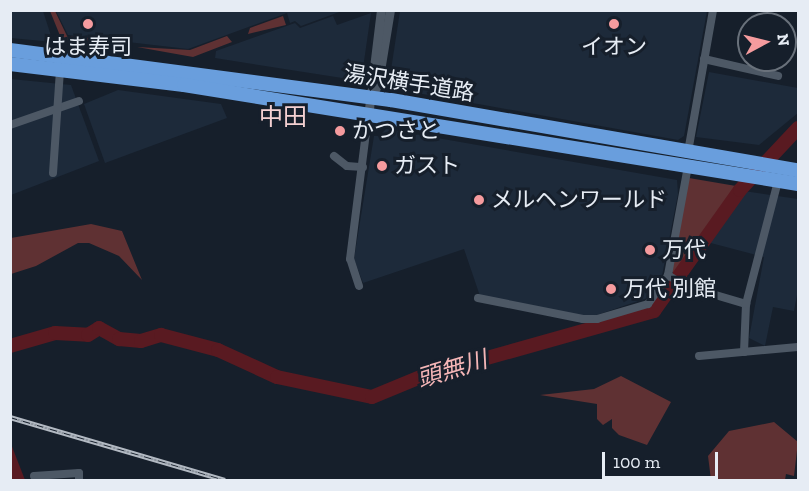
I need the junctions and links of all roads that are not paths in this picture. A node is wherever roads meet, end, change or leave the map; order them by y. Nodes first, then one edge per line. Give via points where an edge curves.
1 (381, 10) edge
2 (390, 10) edge
3 (713, 10) edge
4 (10, 50) edge
5 (704, 59) junction
6 (10, 64) edge
7 (60, 69) junction
8 (778, 76) dead end
9 (370, 98) junction
10 (79, 101) dead end
11 (58, 108) junction
12 (368, 117) junction
13 (10, 125) edge
14 (334, 156) dead end
15 (688, 159) junction
16 (363, 167) junction
17 (798, 170) edge
18 (53, 173) dead end
19 (774, 175) junction
20 (798, 184) edge
21 (671, 276) junction
22 (359, 286) dead end
23 (478, 298) dead end
24 (746, 304) junction
25 (798, 347) edge
26 (744, 352) junction
27 (699, 356) dead end
28 (34, 476) dead end
29 (79, 480) edge

1 - 9 street
2 - 9 street via 378,83
3 - 5 street
4 - 9 highway, 湯沢横手道路
5 - 8 street
5 - 15 street
6 - 7 highway, 湯沢横手道路
7 - 11 street
7 - 12 highway, 湯沢横手道路
9 - 12 street
9 - 15 highway, 湯沢横手道路
10 - 11 street
11 - 13 street
11 - 18 street
12 - 15 highway, 湯沢横手道路
12 - 16 street
14 - 16 street via 347,166
15 - 19 highway, 湯沢横手道路
15 - 21 street
16 - 22 street via 350,260
17 - 19 highway, 湯沢横手道路
19 - 20 highway, 湯沢横手道路
19 - 24 street
21 - 23 street via 648,304 597,319
21 - 24 street via 685,286
24 - 26 street
25 - 26 street
26 - 27 street
28 - 29 street via 79,472

